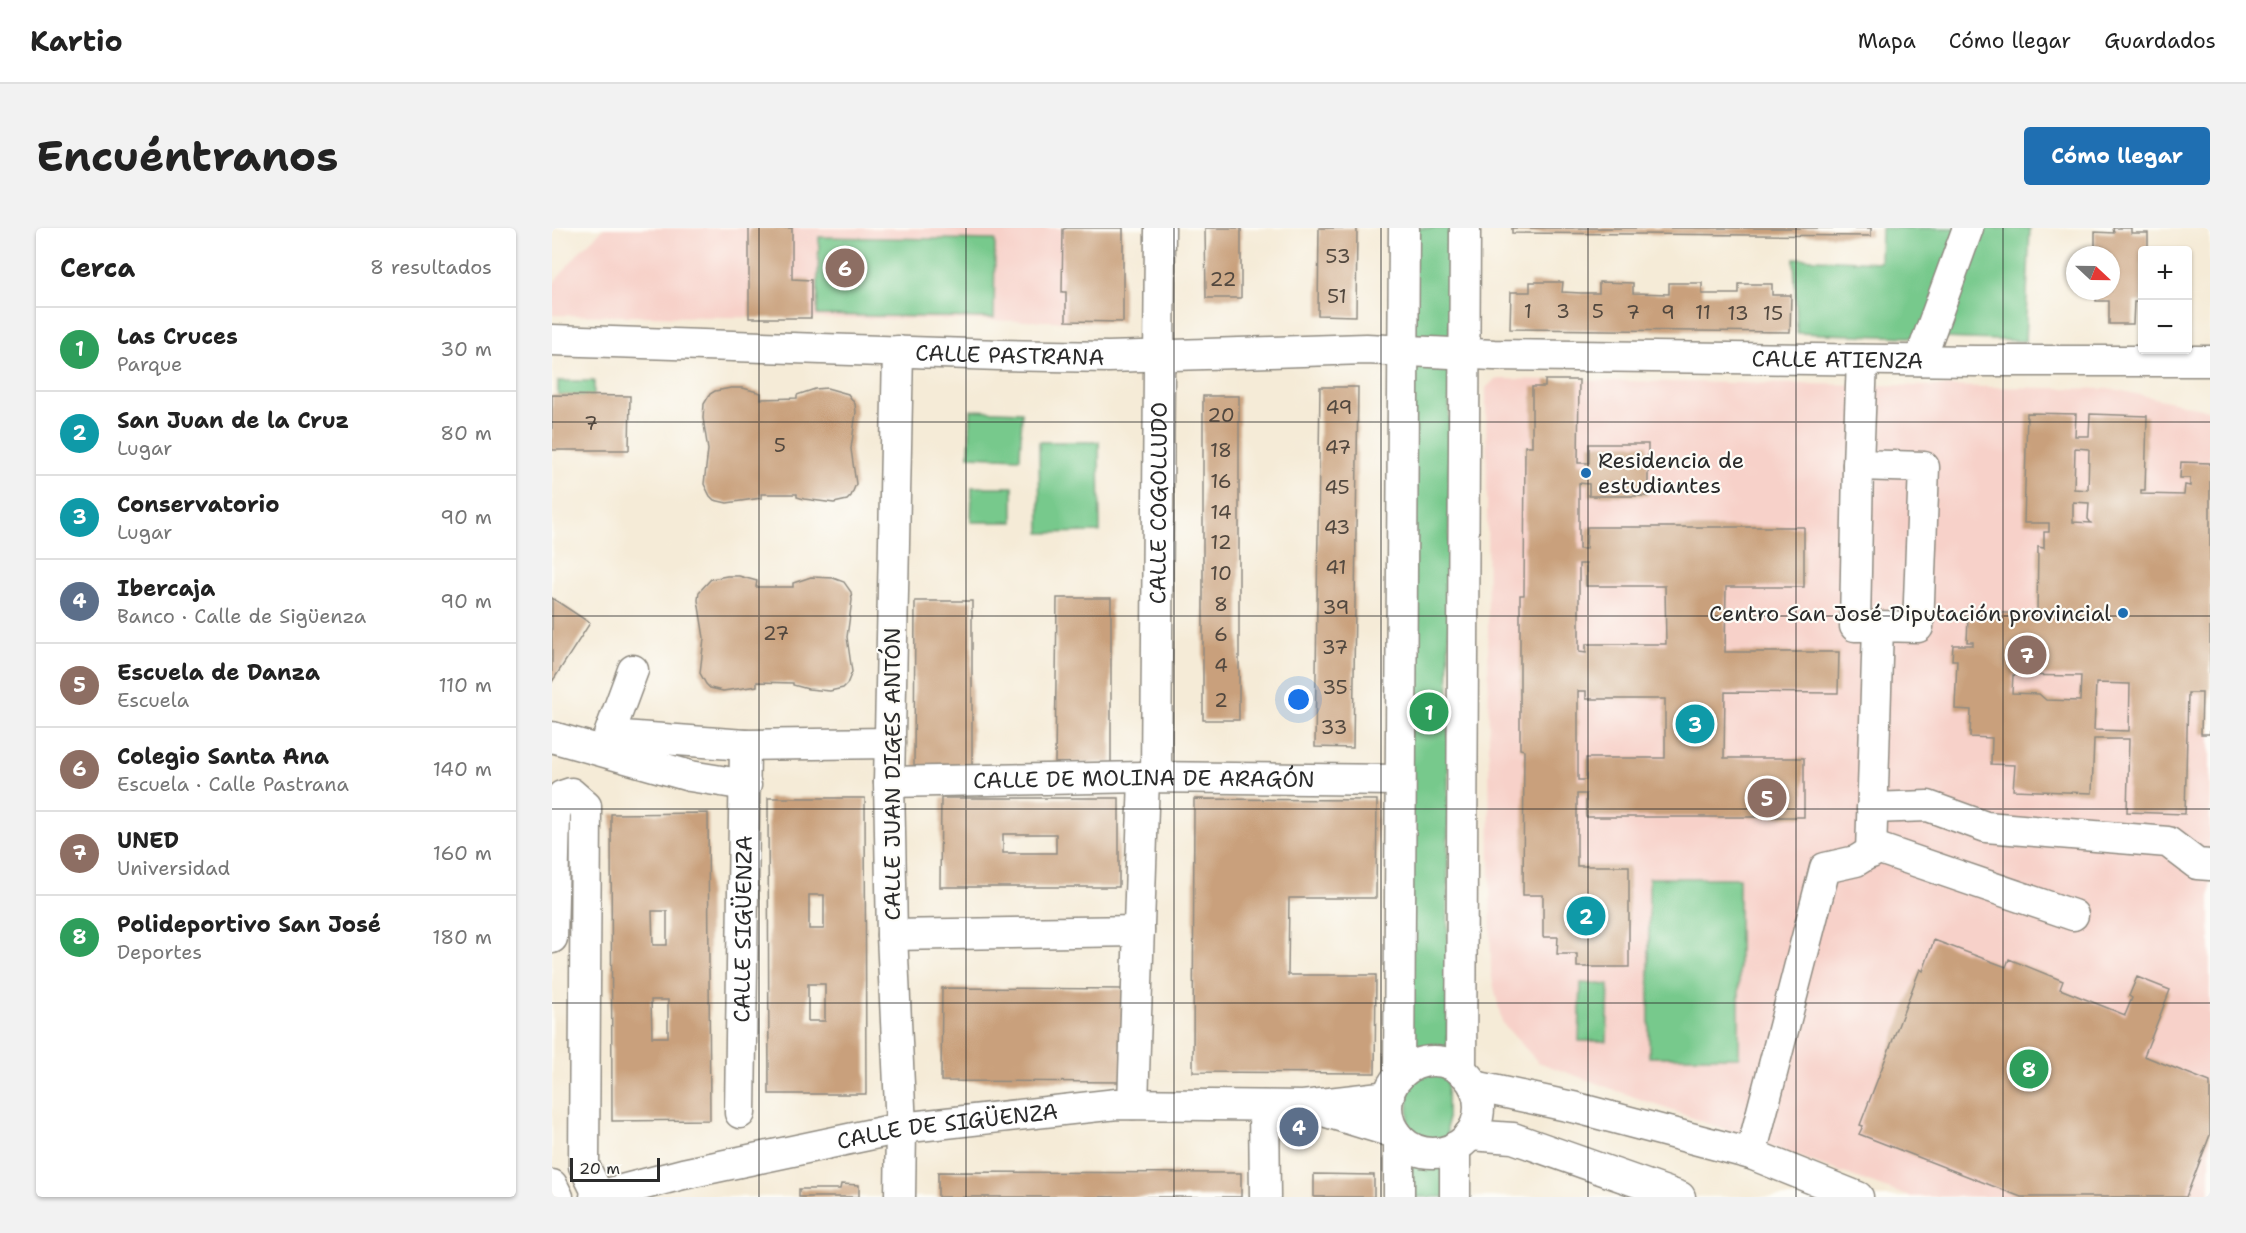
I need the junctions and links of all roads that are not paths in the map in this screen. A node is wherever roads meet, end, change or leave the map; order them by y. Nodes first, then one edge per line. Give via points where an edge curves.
1 (1160, 228) edge
2 (1404, 228) edge
3 (1465, 228) edge
4 (1968, 228) edge
5 (552, 340) edge
6 (1402, 350) junction
7 (898, 351) junction
8 (1158, 355) junction
9 (1465, 355) junction
10 (1862, 360) junction
11 (1920, 360) junction
12 (2210, 362) edge
13 (1858, 465) junction
14 (1878, 626) junction
15 (633, 670) dead end
16 (552, 737) edge
17 (890, 743) junction
18 (745, 745) junction
19 (1150, 777) junction
20 (1399, 780) junction
21 (889, 782) junction
22 (746, 785) junction
23 (1872, 808) junction
24 (1871, 853) junction
25 (2210, 865) edge
26 (2073, 915) dead end
27 (1139, 931) junction
28 (892, 935) junction
29 (552, 938) edge
30 (1467, 1078) junction
31 (1394, 1086) junction
32 (1133, 1104) junction
33 (1264, 1106) junction
34 (1303, 1106) junction
35 (740, 1113) dead end
36 (901, 1128) junction
37 (1397, 1136) junction
38 (1462, 1141) junction
39 (1751, 1154) junction
40 (552, 1185) edge
41 (683, 1185) edge
42 (597, 1196) edge
43 (558, 1197) edge
44 (900, 1197) edge
45 (1264, 1197) edge
46 (1399, 1197) edge
47 (1455, 1197) edge
48 (1680, 1197) edge
49 (1858, 1197) edge

1 - 8 street, CALLE COGOLLUDO
2 - 6 street
3 - 9 street
4 - 11 street
5 - 7 street, CALLE PASTRANA
6 - 8 street, CALLE PASTRANA
6 - 9 street, CALLE PASTRANA
6 - 20 street
7 - 8 street, CALLE PASTRANA
7 - 17 street, CALLE JUAN DIGES ANTÓN
8 - 19 street, CALLE COGOLLUDO
9 - 10 street, CALLE ATIENZA
9 - 30 street
10 - 11 street, CALLE ATIENZA
10 - 13 street
11 - 12 street, CALLE ATIENZA
13 - 14 street via 1855,626
13 - 14 street via 1924,467 1918,627
14 - 23 street
15 - 18 street via 609,735
16 - 22 street via 690,776
17 - 18 street
17 - 21 street, CALLE JUAN DIGES ANTÓN
18 - 22 street, CALLE SIGÜENZA
19 - 20 street, CALLE DE MOLINA DE ARAGÓN
19 - 21 street, CALLE DE MOLINA DE ARAGÓN
19 - 27 street, CALLE COGOLLUDO
20 - 31 street
21 - 28 street, CALLE JUAN DIGES ANTÓN
22 - 35 street, CALLE SIGÜENZA
23 - 24 street
23 - 25 street via 1928,806 1986,827 2168,842 2197,864
24 - 26 street via 1877,848
24 - 39 street via 1856,861 1824,868
27 - 28 street
27 - 32 street, CALLE COGOLLUDO
28 - 36 street, CALLE JUAN DIGES ANTÓN
29 - 42 street, CALLE DE SIGÜENZA via 555,813 562,796 571,793 586,806 584,1166
30 - 31 street via 1445,1063 1427,1062 1412,1066
30 - 38 street via 1478,1111 1476,1124
30 - 39 street
31 - 34 street, CALLE DE SIGÜENZA
31 - 37 street via 1387,1112
32 - 33 street, CALLE DE SIGÜENZA
32 - 36 street, CALLE DE SIGÜENZA
33 - 34 street, CALLE DE SIGÜENZA
33 - 45 street
34 - 37 street, CALLE DE SIGÜENZA via 1338,1114
36 - 41 street, CALLE DE SIGÜENZA
36 - 44 street, CALLE JUAN DIGES ANTÓN
37 - 38 street via 1413,1149 1430,1153 1442,1152
37 - 46 street
38 - 47 street
38 - 48 street via 1513,1138
39 - 49 street
40 - 43 street
41 - 42 street, CALLE DE SIGÜENZA

